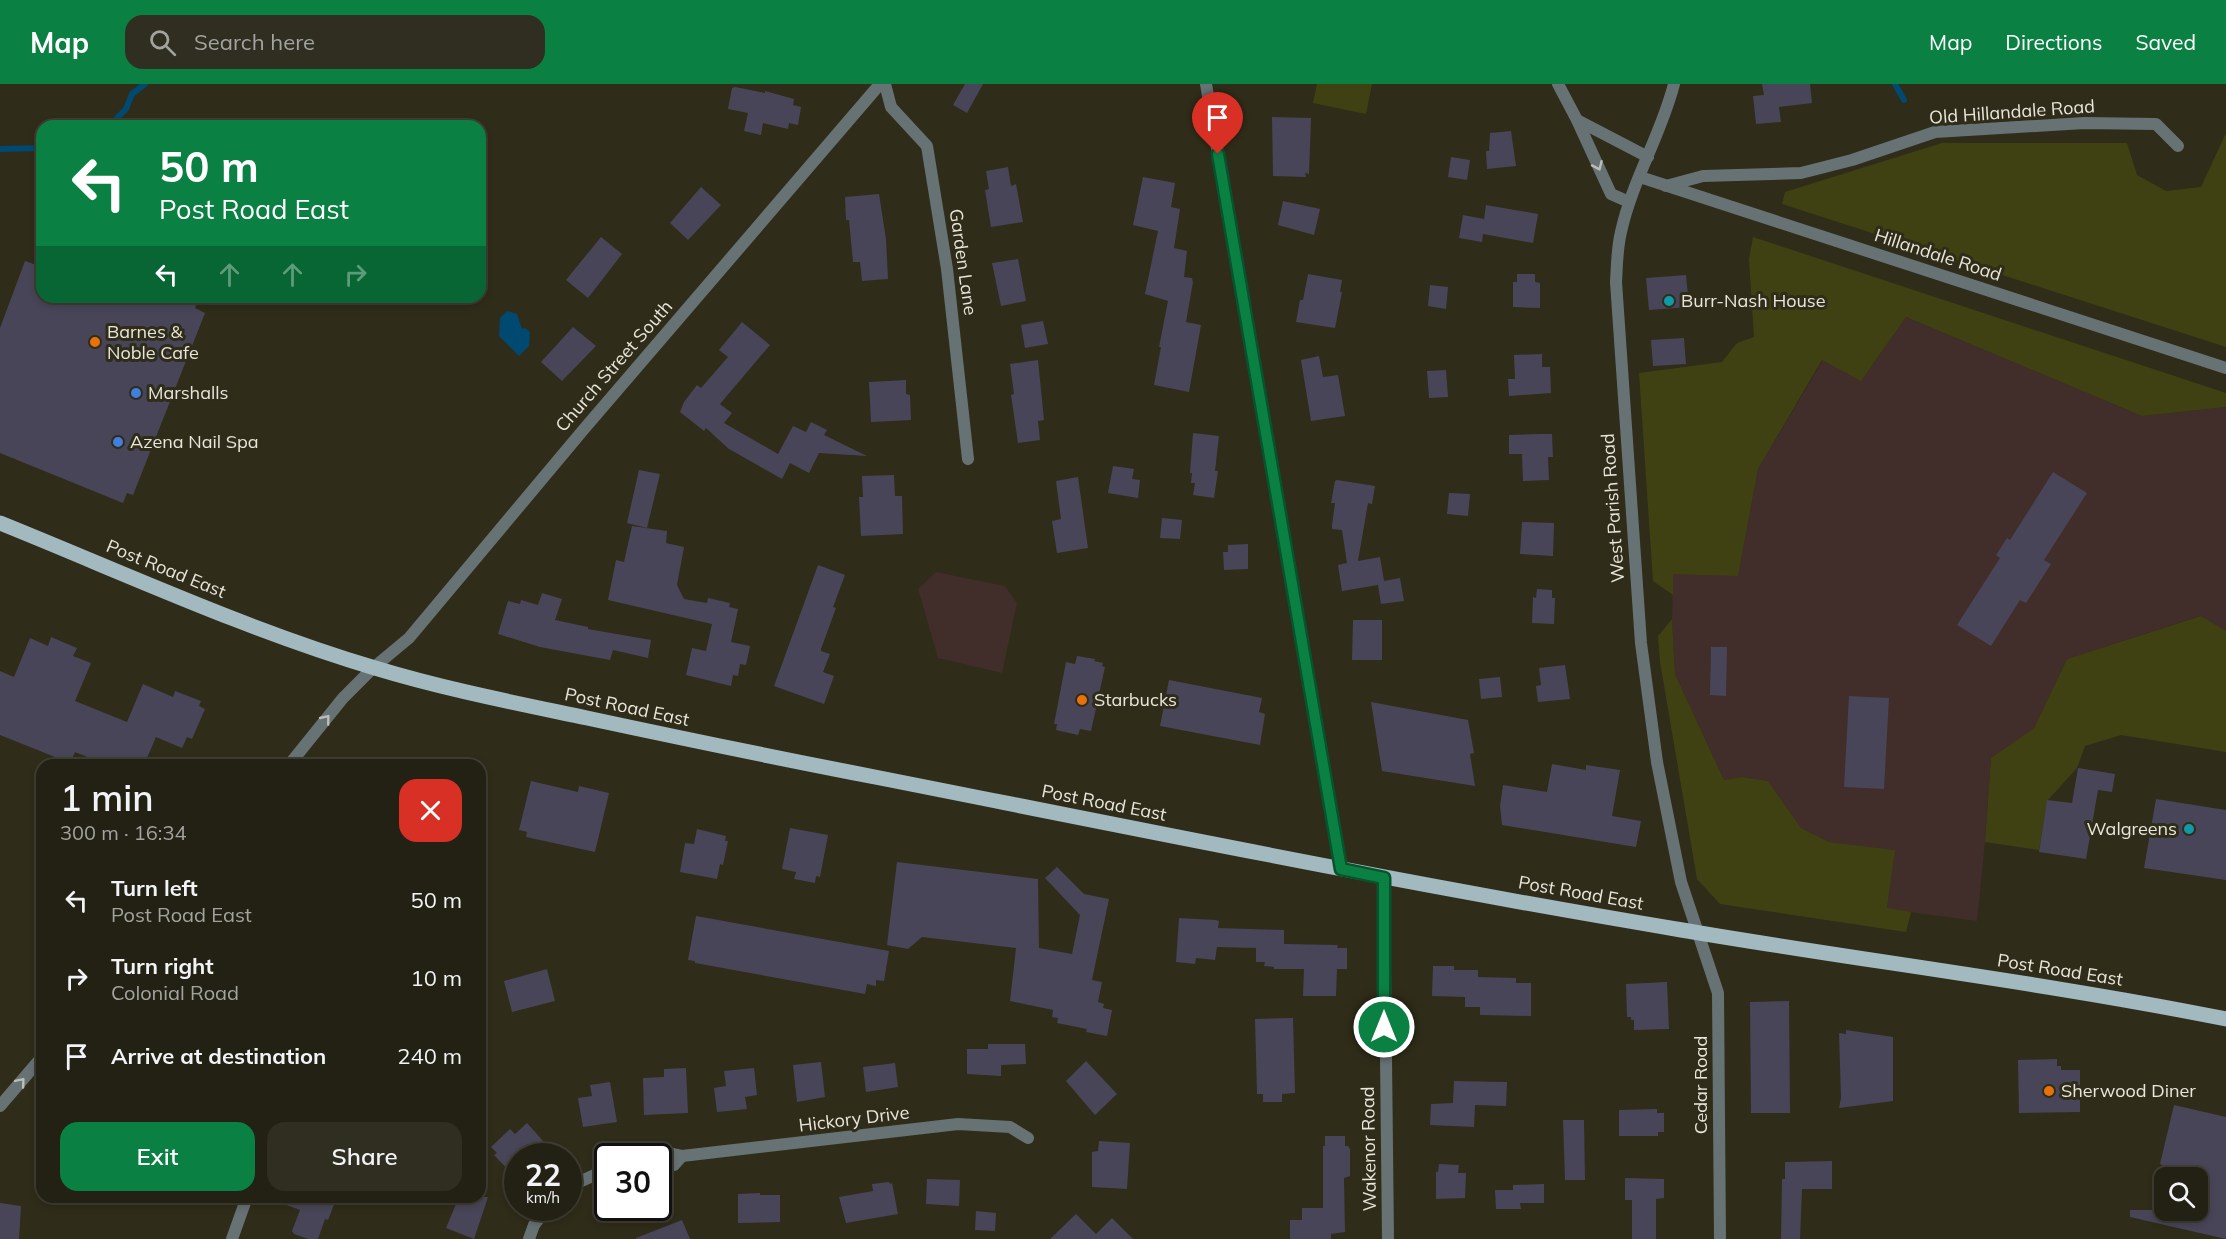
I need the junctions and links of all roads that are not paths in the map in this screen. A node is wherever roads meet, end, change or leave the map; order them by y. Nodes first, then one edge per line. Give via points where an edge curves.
1 (880, 84) edge
2 (885, 84) edge
3 (1206, 84) edge
4 (1558, 84) edge
5 (1674, 84) edge
6 (1577, 120) junction
7 (2178, 146) dead end
8 (1648, 157) junction
9 (1640, 177) junction
10 (1666, 186) junction
11 (1629, 202) junction
12 (2226, 368) edge
13 (968, 459) dead end
14 (0, 523) edge
15 (373, 668) junction
16 (294, 759) edge
17 (1341, 869) junction
18 (1384, 878) junction
19 (1700, 933) junction
20 (2226, 1019) edge
21 (36, 1064) edge
22 (0, 1106) edge
23 (1028, 1138) dead end
24 (672, 1154) edge
25 (682, 1156) junction
26 (672, 1166) edge
27 (245, 1203) edge
28 (537, 1221) edge
29 (232, 1239) edge
30 (529, 1239) edge
31 (1388, 1239) edge
32 (1720, 1239) edge

1 - 15 street, Church Street South via 409,638
2 - 13 street, Garden Lane via 891,107 927,146 947,269
3 - 17 street
4 - 6 street
5 - 8 street, West Parish Road
6 - 8 street
6 -> 11 street via 1611,194
7 - 10 street, Old Hillandale Road via 2156,124 2084,123 1935,132 1852,160 1801,172 1703,176
8 - 9 street, West Parish Road
9 - 10 street, Hillandale Road
9 - 11 street, West Parish Road
10 - 12 street, Hillandale Road
11 - 19 street, West Parish Road via 1618,249 1616,282 1641,643 1657,762 1681,882
14 - 15 main road, Post Road East via 231,617
16 -> 15 street, Church Street South
15 - 17 main road, Post Road East via 639,729
17 - 18 main road, Post Road East
18 - 19 main road, Post Road East
18 - 31 street, Wakenor Road
19 - 20 main road, Post Road East
19 - 32 street, Cedar Road via 1718,993
22 -> 21 street
23 - 25 street, Hickory Drive via 1010,1127 958,1124
24 - 25 street, Hickory Drive
25 - 26 street, Hickory Drive
27 - 29 street
28 - 30 street

